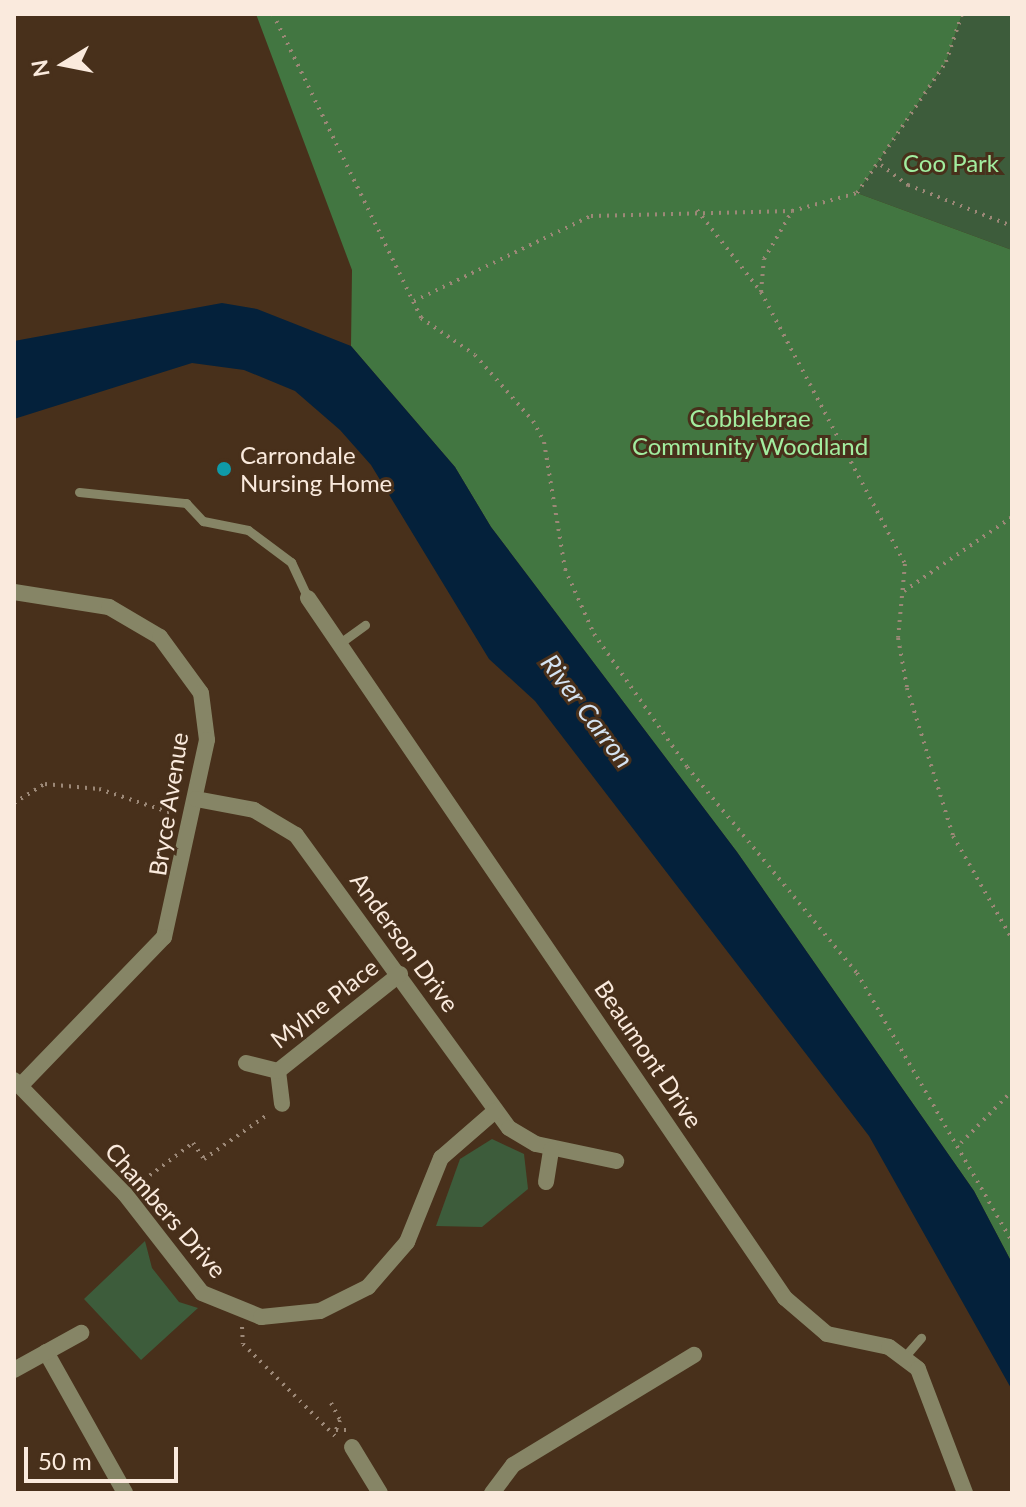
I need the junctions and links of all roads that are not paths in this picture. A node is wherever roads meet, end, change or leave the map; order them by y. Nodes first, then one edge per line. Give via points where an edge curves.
1 (79, 492) dead end
2 (14, 592) edge
3 (308, 598) joint
4 (365, 625) dead end
5 (340, 643) junction
6 (196, 799) junction
7 (400, 974) junction
8 (246, 1063) dead end
9 (278, 1071) junction
10 (17, 1083) edge
11 (282, 1104) road end
12 (495, 1111) junction
13 (551, 1149) junction
14 (616, 1161) dead end
15 (546, 1182) dead end
16 (81, 1333) dead end
17 (921, 1338) dead end
18 (46, 1352) junction
19 (694, 1355) dead end
20 (906, 1355) junction
21 (14, 1370) edge
22 (352, 1447) road end
23 (493, 1492) edge
24 (125, 1493) edge
25 (380, 1493) edge
26 (965, 1493) edge

1 - 3 lane via 186,503 203,521 248,530 291,562
2 - 6 street, Bryce Avenue via 109,607 160,637 185,664 201,693 207,740
3 - 5 street, Beaumont Drive
4 - 5 lane
5 - 20 street, Beaumont Drive via 785,1298 827,1334
6 - 7 street, Anderson Drive via 254,810 296,835
6 - 10 street, Bryce Avenue via 164,937
7 - 9 street, Mylne Place
7 - 12 street, Anderson Drive
8 - 9 street, Mylne Place
9 - 11 street, Mylne Place
10 - 12 street, Chambers Drive via 125,1194 202,1293 241,1313 309,1313 368,1287 407,1242 441,1158
12 - 13 street, Anderson Drive via 509,1128
13 - 14 street, Anderson Drive
13 - 15 street
16 - 18 street
17 - 20 lane
18 - 21 street
18 - 24 street
19 - 23 street via 513,1465
20 - 26 street
22 - 25 street

